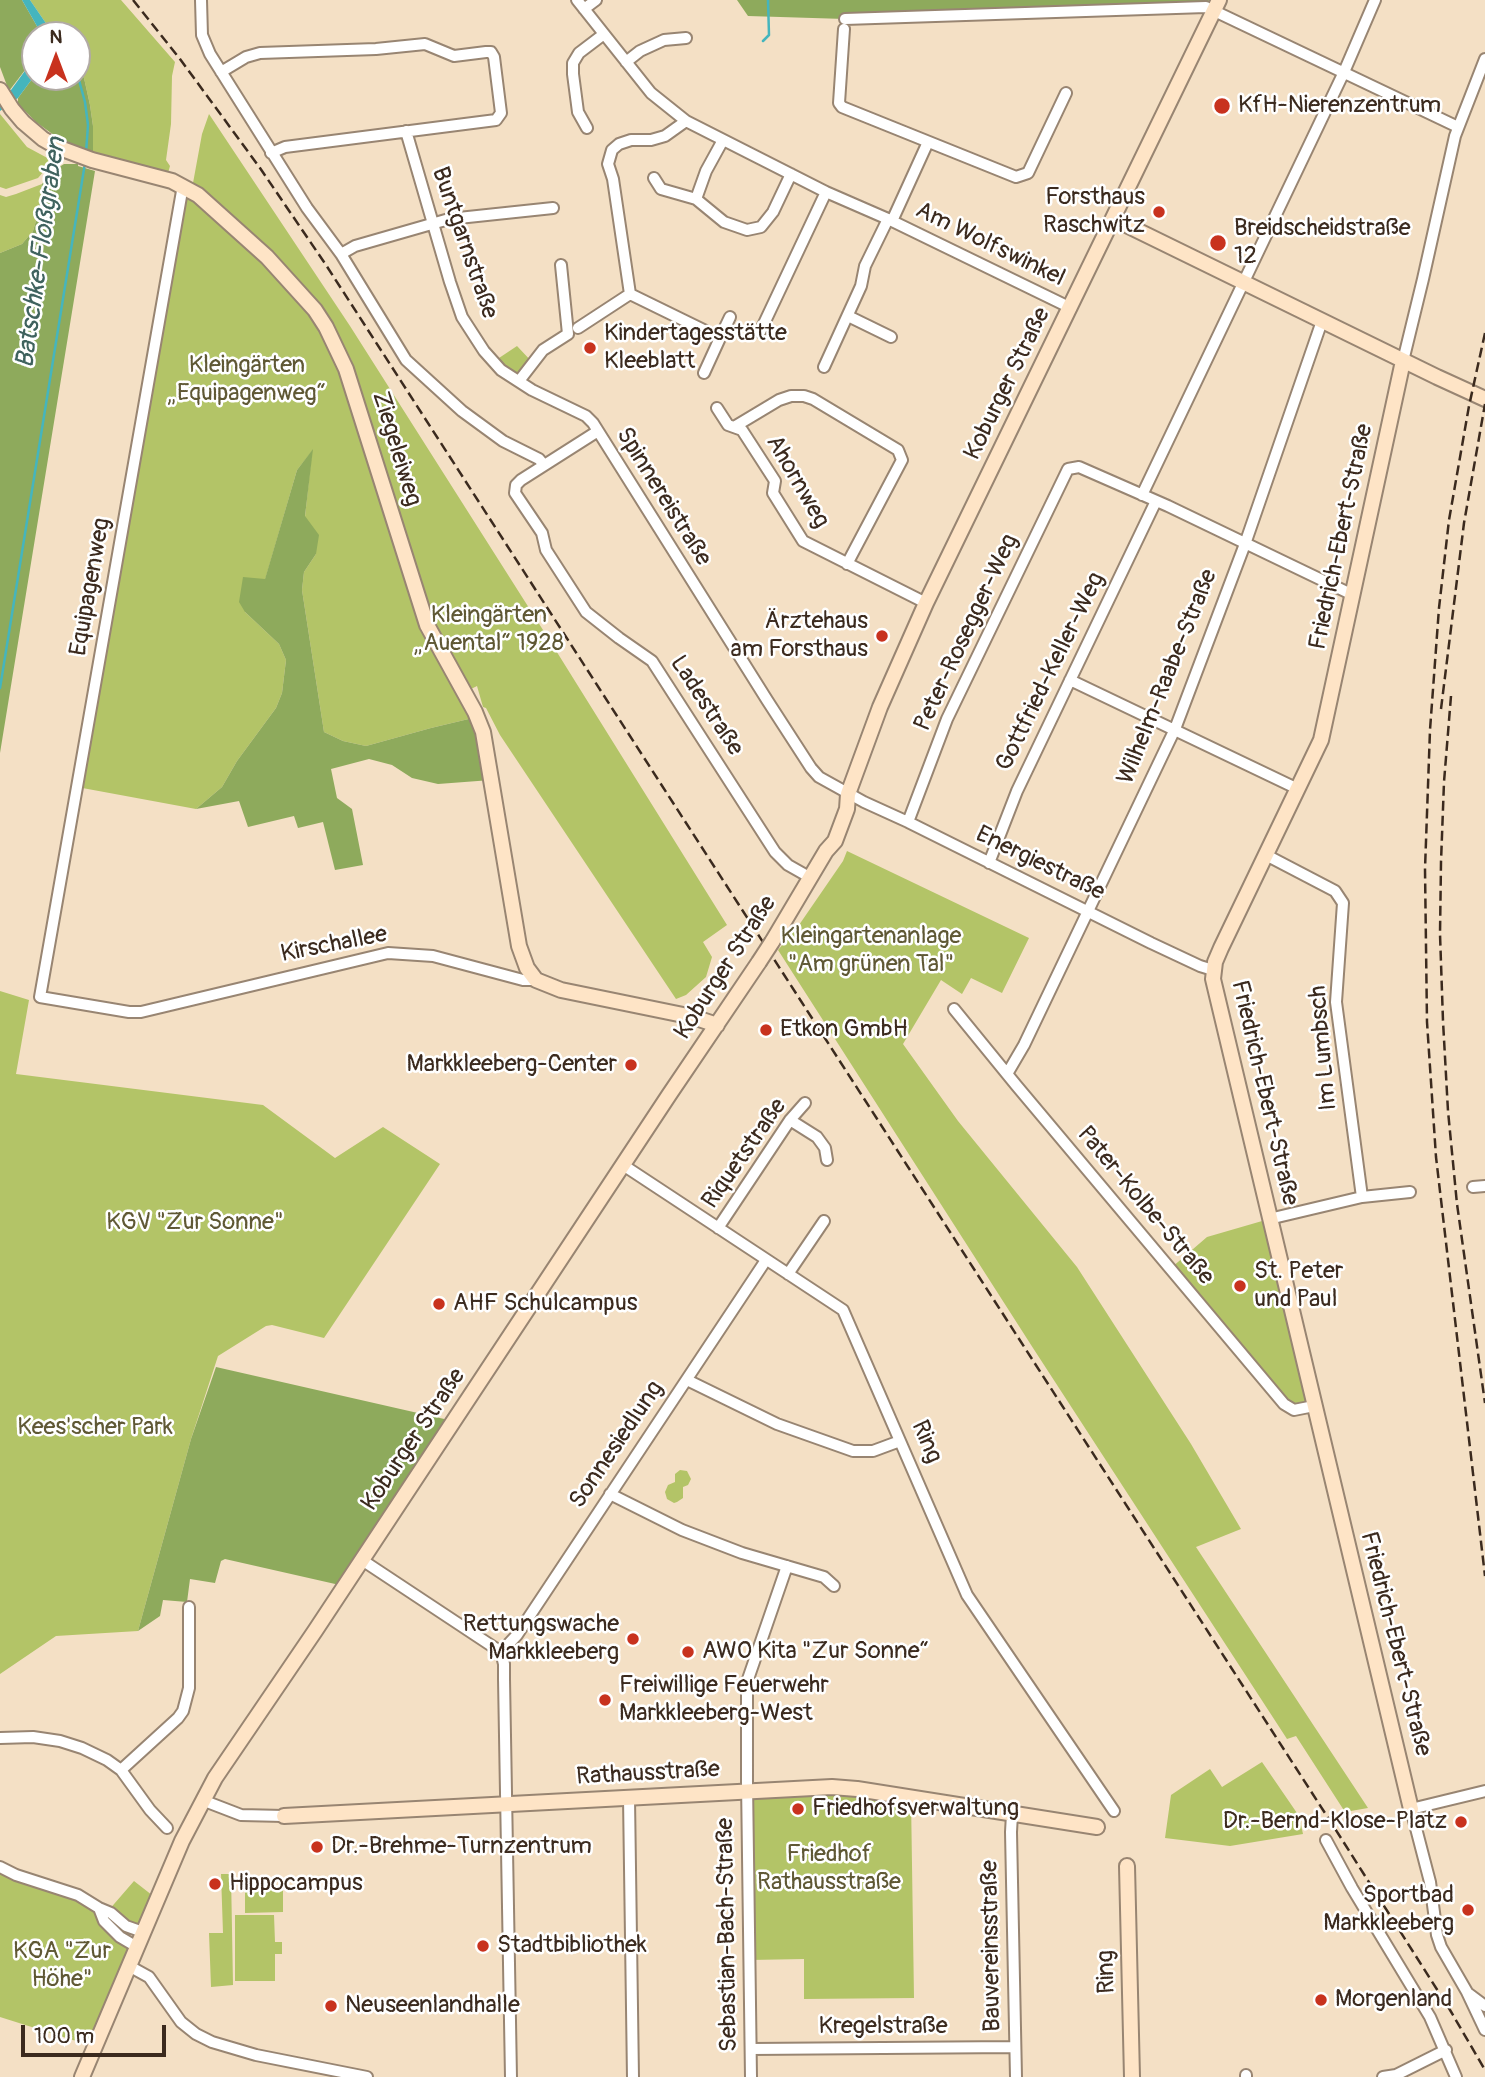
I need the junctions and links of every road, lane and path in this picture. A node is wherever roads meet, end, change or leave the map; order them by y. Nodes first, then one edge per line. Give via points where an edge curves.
1 (201, 0) edge
2 (577, 0) edge
3 (596, 0) edge
4 (1375, 0) edge
5 (1216, 5) edge
6 (584, 9) junction
7 (604, 34) junction
8 (686, 38) dead end
9 (1485, 59) edge
10 (626, 62) junction
11 (221, 72) junction
12 (1344, 72) junction
13 (1, 93) edge
14 (1066, 93) dead end
15 (686, 121) junction
16 (1458, 127) junction
17 (587, 128) dead end
18 (406, 131) junction
19 (723, 140) junction
20 (928, 142) junction
21 (271, 152) junction
22 (791, 174) junction
23 (654, 178) dead end
24 (186, 187) junction
25 (826, 192) junction
26 (696, 199) junction
27 (554, 208) dead end
28 (1114, 219) junction
29 (890, 220) junction
30 (433, 222) junction
31 (341, 254) junction
32 (561, 265) dead end
33 (1243, 282) junction
34 (630, 294) junction
35 (1071, 308) junction
36 (848, 316) junction
37 (730, 317) dead end
38 (1322, 321) junction
39 (578, 328) dead end
40 (760, 332) dead end
41 (891, 337) dead end
42 (720, 338) junction
43 (1403, 361) junction
44 (824, 367) dead end
45 (704, 373) dead end
46 (519, 381) junction
47 (1485, 399) edge
48 (717, 408) dead end
49 (734, 427) junction
50 (598, 431) junction
51 (544, 465) junction
52 (1142, 495) junction
53 (1156, 501) junction
54 (1245, 544) junction
55 (847, 564) junction
56 (1353, 595) junction
57 (926, 603) junction
58 (1070, 680) junction
59 (1175, 729) junction
60 (1298, 789) junction
61 (848, 794) junction
62 (908, 821) junction
63 (1266, 855) junction
64 (989, 863) junction
65 (811, 878) junction
66 (1088, 911) junction
67 (1213, 970) junction
68 (536, 980) junction
69 (40, 997) joint
70 (954, 1009) dead end
71 (717, 1025) junction
72 (1007, 1074) junction
73 (805, 1103) dead end
74 (790, 1120) junction
75 (827, 1160) dead end
76 (623, 1165) junction
77 (1410, 1192) dead end
78 (1362, 1198) junction
79 (1269, 1219) junction
80 (824, 1220) dead end
81 (718, 1228) junction
82 (766, 1260) junction
83 (788, 1274) junction
84 (687, 1380) junction
85 (1314, 1406) junction
86 (900, 1441) junction
87 (610, 1494) junction
88 (362, 1560) junction
89 (787, 1566) junction
90 (834, 1586) dead end
91 (188, 1607) dead end
92 (501, 1652) junction
93 (0, 1738) edge
94 (121, 1770) junction
95 (747, 1791) junction
96 (1485, 1791) edge
97 (629, 1798) junction
98 (202, 1800) junction
99 (506, 1804) junction
100 (1411, 1809) junction
101 (1114, 1811) dead end
102 (1012, 1814) junction
103 (284, 1816) joint
104 (167, 1828) dead end
105 (1097, 1828) dead end
106 (1326, 1839) dead end
107 (1127, 1866) dead end
108 (0, 1867) edge
109 (99, 1908) junction
110 (143, 1932) junction
111 (137, 1948) junction
112 (129, 1966) junction
113 (1467, 1993) junction
114 (1485, 2006) edge
115 (1485, 2030) edge
116 (1015, 2047) junction
117 (751, 2049) junction
118 (1446, 2050) junction
119 (82, 2077) edge
120 (367, 2077) edge
121 (512, 2077) edge
122 (633, 2077) edge
123 (751, 2077) edge
124 (1016, 2077) edge
125 (1132, 2077) edge
126 (1383, 2077) edge
127 (1456, 2077) edge

1 - 11 street via 202,35
2 - 6 street, Am Wolfswinkel
3 - 6 street
4 - 12 street
5 - 12 street
5 - 20 street via 845,24 839,103
5 - 28 main road, Koburger Straße
6 - 7 street, Am Wolfswinkel
7 - 10 street, Am Wolfswinkel
7 - 17 street via 573,63 578,112
8 - 10 street via 664,40
9 - 16 street
10 - 15 street, Am Wolfswinkel via 651,93
11 - 18 street via 260,53 425,44 454,55 491,52 501,113 496,120
11 - 21 street
12 - 16 street
12 - 33 street
13 - 24 main road, Ziegeleiweg via 31,130 57,147
14 - 20 street via 1028,173 1016,177
15 - 19 street, Am Wolfswinkel
15 - 34 street via 665,136 631,140 612,150 608,164
16 - 43 street
18 - 21 street
18 - 30 street, Buntgarnstraße
19 - 22 street, Am Wolfswinkel
19 - 26 street
20 - 29 street, Am Wolfswinkel
21 - 31 street
22 - 25 street, Am Wolfswinkel
22 - 26 street via 761,227 747,230 724,222
23 - 26 street via 661,189
24 - 68 main road, Ziegeleiweg via 246,237 301,293 326,327 346,369 427,625 483,732 519,946
24 - 69 street, Equipagenweg
25 - 29 street, Am Wolfswinkel
25 - 40 street
27 - 30 street
28 - 33 main road
28 - 35 main road, Koburger Straße
29 - 35 street, Am Wolfswinkel
29 - 36 street via 865,267
30 - 31 street
30 - 46 street, Buntgarnstraße via 462,317 484,351
31 - 51 street via 406,360 462,411
32 - 46 street via 568,334 542,350
33 - 38 main road
33 - 52 street
34 - 39 street
34 - 42 street
35 - 57 main road, Koburger Straße
36 - 41 street
36 - 44 street
37 - 42 street
38 - 43 main road
38 - 54 street, Wilhelm-Raabe-Straße
42 - 45 street
43 - 47 main road
43 - 56 main road, Friedrich-Ebert-Straße
46 - 50 street, Buntgarnstraße via 586,416
48 - 49 street, Ahornweg
49 - 55 street, Ahornweg via 742,429 775,481 773,493 803,541
49 - 55 street via 779,400 804,396 898,450 902,460
50 - 51 street, Spinnereistraße
50 - 61 street, Spinnereistraße via 807,762 820,777
51 - 65 street, Ladestraße via 521,480 515,493 586,612 652,661 775,852
52 - 53 street
52 - 62 street, Peter-Rosegger-Weg via 1079,467 1068,469 947,719
53 - 54 street
53 - 58 street, Gottfried-Keller-Weg
54 - 56 street
54 - 59 street, Wilhelm-Raabe-Straße
55 - 57 street, Ahornweg
56 - 60 main road, Friedrich-Ebert-Straße via 1324,729
57 - 61 main road, Koburger Straße via 880,706
58 - 59 street
58 - 64 street, Gottfried-Keller-Weg via 1017,791
59 - 60 street
59 - 66 street, Wilhelm-Raabe-Straße
60 - 63 main road, Friedrich-Ebert-Straße
61 - 62 street, Energiestraße
61 - 65 main road, Koburger Straße
62 - 64 street, Energiestraße
63 - 67 main road, Friedrich-Ebert-Straße
63 - 78 street, Im Lumbsch via 1335,891 1343,903 1336,1002
64 - 66 street, Energiestraße
65 - 71 main road, Koburger Straße, bridge
66 - 67 street, Energiestraße
66 - 72 street, Wilhelm-Raabe-Straße
67 - 79 main road, Friedrich-Ebert-Straße via 1213,986
68 - 69 street, Kirschallee via 433,956 388,953 141,1012
68 - 71 main road, Kirschallee via 574,994
70 - 72 street, Pater-Kolbe-Straße
71 - 76 main road, Koburger Straße
72 - 85 street, Pater-Kolbe-Straße via 1286,1406 1294,1410
73 - 74 street, Riquetstraße
74 - 75 street via 817,1137
74 - 81 street, Riquetstraße
76 - 81 street, Ring
76 - 88 main road, Koburger Straße
77 - 78 street
78 - 79 street
79 - 85 main road, Friedrich-Ebert-Straße
80 - 83 street
81 - 82 street, Ring
82 - 83 street, Ring
82 - 84 street, Sonnesiedlung
83 - 86 street, Ring via 843,1310
84 - 86 street via 777,1424 853,1451 873,1451
84 - 87 street, Sonnesiedlung
85 - 100 main road, Friedrich-Ebert-Straße
86 - 101 street, Ring via 967,1595
87 - 89 street via 682,1530
87 - 92 street, Sonnesiedlung via 517,1635
88 - 92 street
88 - 98 main road, Koburger Straße
89 - 90 street via 824,1577
89 - 95 street, Sebastian-Bach-Straße via 748,1675
91 - 94 street via 188,1688 183,1711
92 - 99 street
93 - 94 street via 60,1741
94 - 104 street
95 - 97 main road, Rathausstraße
95 - 102 main road, Rathausstraße via 857,1789
95 - 117 street, Sebastian-Bach-Straße
96 - 100 street
97 - 99 main road, Rathausstraße
97 - 122 street
98 - 103 street, Rathausstraße via 241,1815
98 - 110 main road, Koburger Straße
99 - 103 main road, Rathausstraße
99 - 121 street
100 - 113 street via 1430,1882 1437,1935
102 - 105 main road, Rathausstraße
102 - 116 street, Bauvereinsstraße
106 - 118 street
107 - 125 main road, Ring
108 - 109 street via 78,1895
109 - 110 street
109 - 111 street via 120,1937
110 - 111 main road, Koburger Straße
111 - 112 main road, Koburger Straße
112 - 119 main road, Koburger Straße
112 - 120 street via 149,1977 181,2022 212,2042
113 - 114 street
113 - 115 street
116 - 117 street, Kregelstraße
116 - 124 street, Bauvereinsstraße
117 - 123 street, Sebastian-Bach-Straße
118 - 126 street
118 - 127 street

